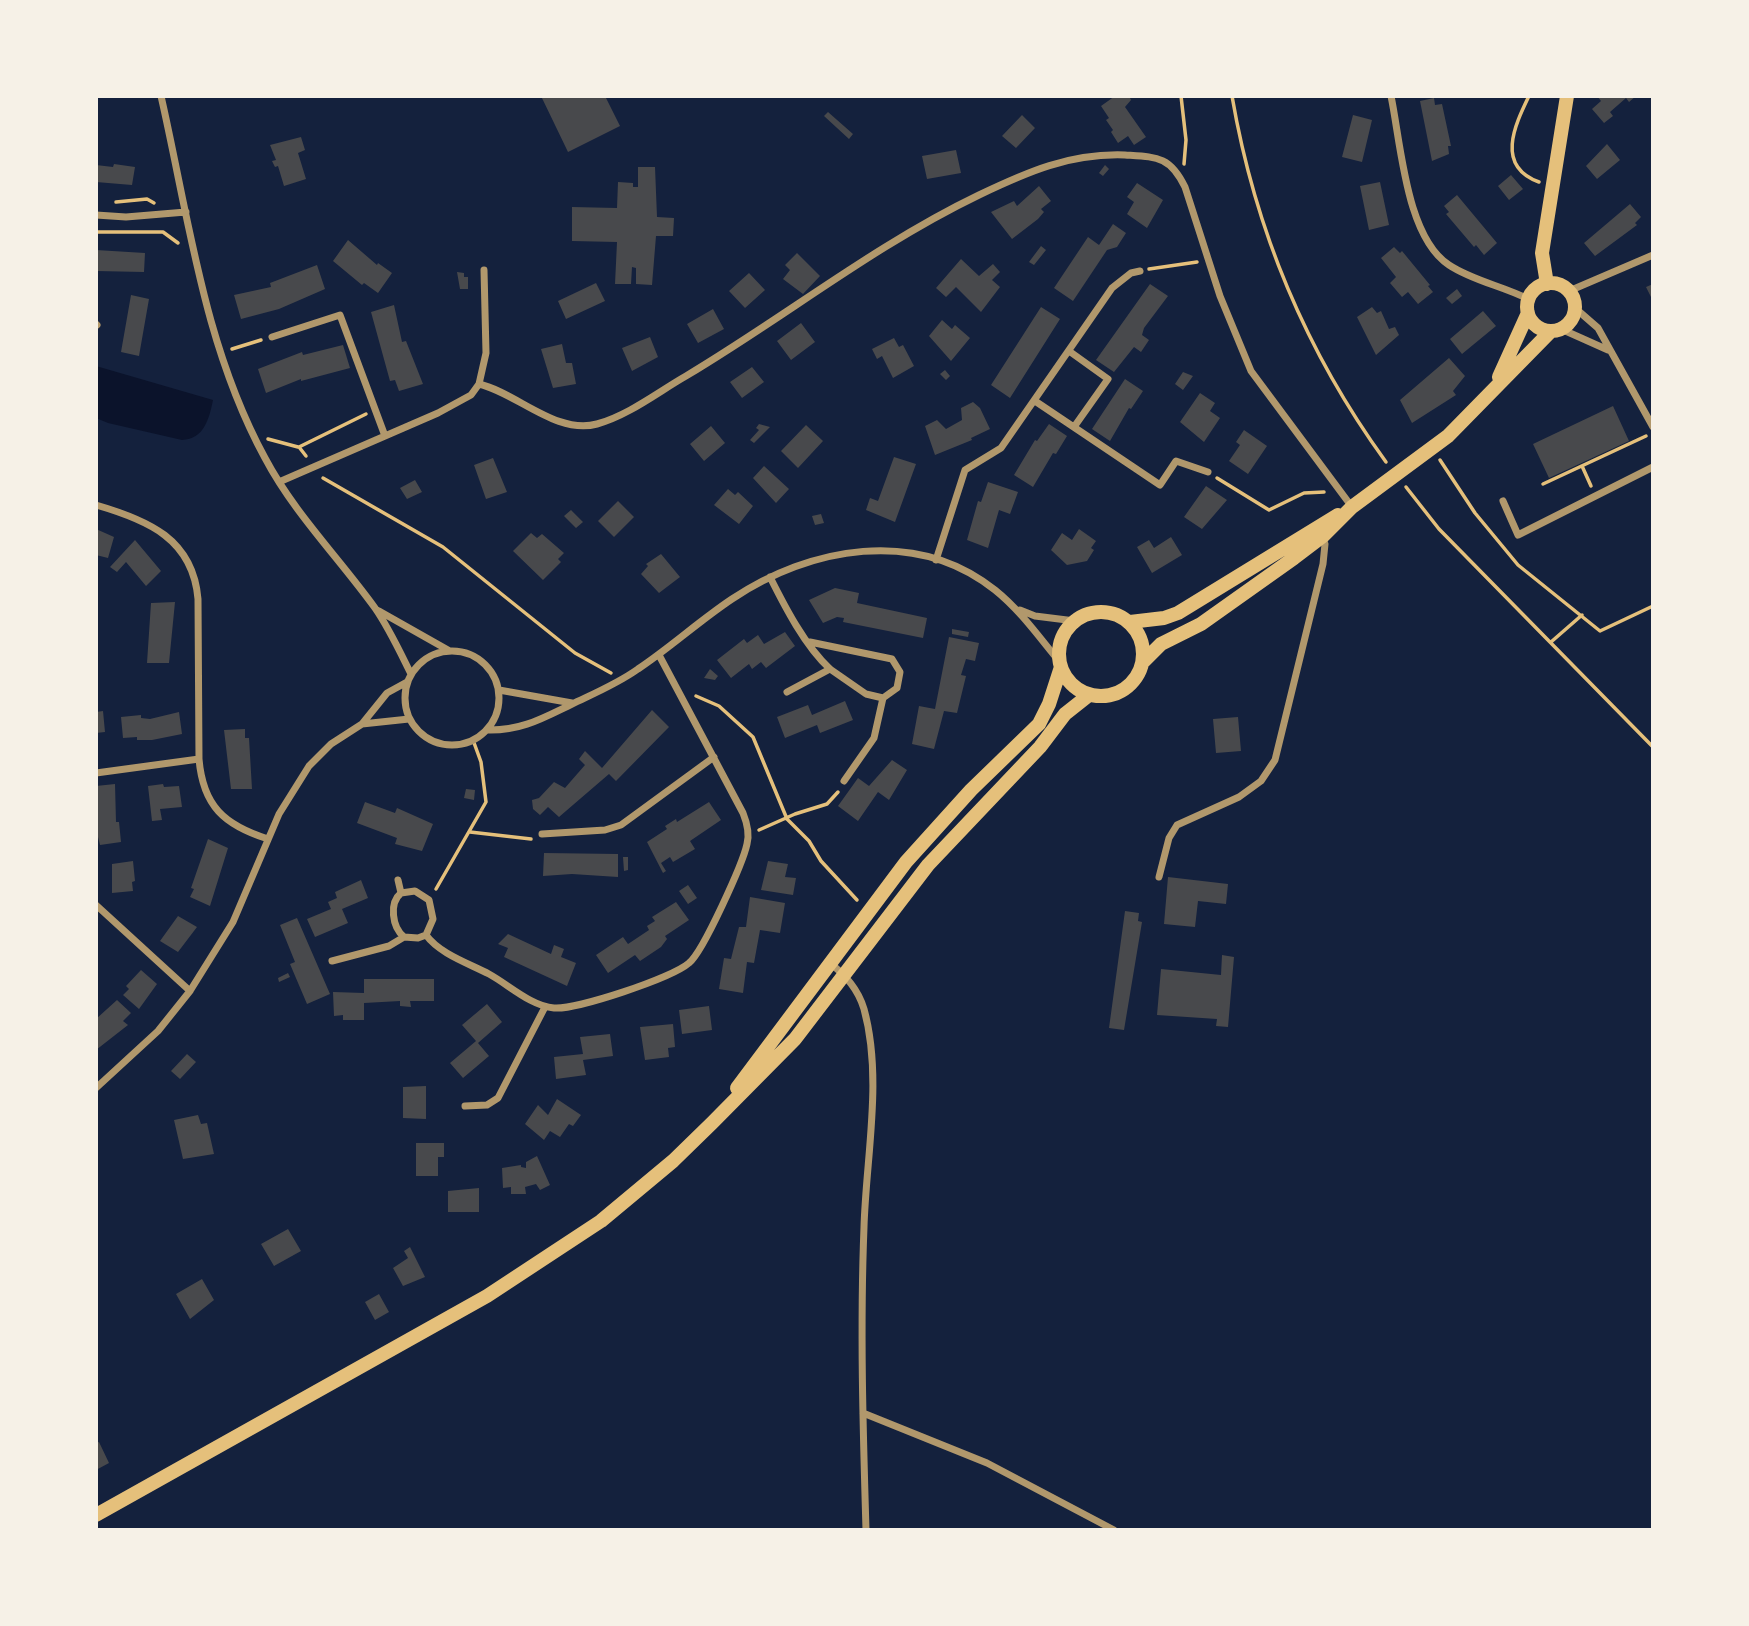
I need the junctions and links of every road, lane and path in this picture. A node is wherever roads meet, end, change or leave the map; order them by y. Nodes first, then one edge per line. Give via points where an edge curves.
1 (161, 96) edge
2 (1181, 96) edge
3 (1232, 96) edge
4 (1391, 96) edge
5 (1529, 96) edge
6 (1567, 96) edge
7 (1181, 177) junction
8 (1555, 186) junction
9 (186, 212) junction
10 (96, 215) edge
11 (96, 232) edge
12 (192, 241) junction
13 (1653, 254) edge
14 (1208, 260) junction
15 (484, 270) dead end
16 (1140, 271) joint
17 (1547, 284) junction
18 (1569, 291) junction
19 (1528, 306) junction
20 (1575, 308) junction
21 (1555, 330) junction
22 (272, 337) joint
23 (1069, 351) junction
24 (1608, 351) junction
25 (220, 352) junction
26 (479, 384) junction
27 (1493, 388) junction
28 (1035, 401) junction
29 (373, 410) junction
30 (1074, 427) junction
31 (1653, 427) edge
32 (1653, 433) edge
33 (252, 435) junction
34 (385, 436) junction
35 (299, 447) junction
36 (1427, 452) junction
37 (1387, 463) dead end
38 (314, 465) junction
39 (1582, 466) junction
40 (1653, 467) edge
41 (306, 469) junction
42 (1208, 472) joint
43 (279, 482) junction
44 (1402, 482) dead end
45 (1543, 484) dead end
46 (1596, 497) junction
47 (1503, 501) dead end
48 (1351, 502) junction
49 (96, 505) edge
50 (1321, 531) junction
51 (936, 560) junction
52 (770, 577) junction
53 (1653, 606) edge
54 (1016, 608) junction
55 (377, 610) junction
56 (1582, 615) junction
57 (1075, 621) junction
58 (1130, 622) junction
59 (810, 642) junction
60 (1551, 642) junction
61 (448, 650) junction
62 (659, 655) junction
63 (1143, 661) junction
64 (1060, 664) junction
65 (830, 669) junction
66 (411, 674) junction
67 (620, 681) junction
68 (407, 682) junction
69 (499, 690) junction
70 (787, 692) dead end
71 (1089, 695) junction
72 (680, 698) junction
73 (883, 698) junction
74 (573, 703) junction
75 (409, 719) junction
76 (362, 724) junction
77 (487, 730) junction
78 (473, 740) junction
79 (1653, 747) edge
80 (714, 757) junction
81 (199, 759) junction
82 (96, 773) edge
83 (844, 781) joint
84 (787, 819) junction
85 (470, 832) junction
86 (542, 834) joint
87 (749, 834) junction
88 (268, 839) junction
89 (1160, 877) dead end
90 (398, 880) dead end
91 (401, 893) junction
92 (429, 900) junction
93 (96, 905) edge
94 (867, 912) junction
95 (426, 935) junction
96 (404, 937) junction
97 (332, 961) dead end
98 (830, 962) junction
99 (844, 975) junction
100 (190, 991) junction
101 (545, 1006) junction
102 (96, 1088) edge
103 (465, 1106) dead end
104 (712, 1123) junction
105 (863, 1413) junction
106 (96, 1515) edge
107 (866, 1530) edge
108 (1115, 1530) edge

1 - 9 street
2 - 7 path via 1186,148
3 - 37 path via 1260,218 1280,273 1345,404
4 - 19 street via 1421,232 1449,265
5 - 8 path via 1513,129 1513,152 1529,177
6 - 8 main road
7 - 14 street
7 - 26 street via 1161,159 1116,155 1044,165 928,220 731,348 594,425 560,421 510,394
8 - 17 main road via 1542,253
9 - 10 street
9 - 12 street
11 - 12 path via 163,232 177,243
12 - 25 street via 203,299
13 - 18 street
14 - 16 path
14 - 48 street via 1251,371
15 - 26 street via 486,354
16 - 23 street via 1112,288
17 - 18 main road
17 - 19 main road via 1536,289
18 - 20 main road
19 - 21 main road via 1533,324
19 - 27 main road
20 - 21 main road via 1571,321
20 - 24 street via 1598,328
21 - 24 street
21 - 27 main road
22 - 25 path
22 - 29 street via 340,315
23 - 28 street
23 - 30 street via 1108,379
24 - 31 street
25 - 33 street
26 - 34 street via 465,400
27 - 36 main road via 1469,417
28 - 30 street
28 - 51 street via 1001,448 965,470
29 - 34 street
29 - 35 path
30 - 42 street via 1160,485 1176,461
32 - 39 path
33 - 35 path
33 - 43 street
34 - 38 street
35 - 38 path
36 - 48 main road
36 - 56 path via 1506,551
38 - 41 street
39 - 45 path
39 - 46 path
40 - 46 street
41 - 43 street
41 - 67 path via 443,547 575,653 601,665
42 - 48 path via 1269,510 1309,491
43 - 55 street
44 - 60 path via 1439,529
46 - 47 street via 1518,535
48 - 50 main road
49 - 81 street via 143,519 195,573
50 - 58 main road via 1178,612
50 - 63 main road via 1217,613 1161,644
50 - 89 street via 1323,564 1275,760 1261,781 1239,797 1177,825 1169,838
51 - 52 street via 894,551 849,551 809,560
51 - 54 street via 977,578
52 - 59 street
52 - 62 street via 731,600
53 - 56 path via 1600,631
54 - 57 street via 1035,616
54 - 64 street
55 - 61 street
55 - 66 street
56 - 60 path
57 - 58 main road via 1096,611 1120,615
57 - 64 main road via 1061,639
58 - 63 main road via 1142,640
59 - 65 street
59 - 73 street via 896,661 900,672 897,688
60 - 79 path
61 - 66 street via 433,654
61 - 69 street via 480,660 495,677
62 - 67 street
62 - 72 street
63 - 71 main road via 1130,686 1103,697
64 - 71 main road via 1068,680
64 - 94 main road via 1038,724 936,828
65 - 70 street
65 - 73 street via 866,694
66 - 68 street
67 - 74 street
68 - 75 street via 404,695
68 - 76 street via 387,693
69 - 74 street
69 - 77 street via 498,710
71 - 99 main road via 1065,714 1040,747 928,865
72 - 80 street
72 - 84 path via 693,695 710,701 753,737
73 - 83 street via 874,738
74 - 77 street via 527,726
75 - 76 street
75 - 78 street via 423,736 442,744
76 - 88 street via 331,744 309,766 288,796
77 - 78 street
78 - 85 path via 486,802
80 - 86 street via 621,825
80 - 87 street
81 - 82 street
81 - 88 street via 202,782 216,811
83 - 84 path via 827,804
84 - 87 path
84 - 94 path
85 - 86 path via 534,839
85 - 92 path
87 - 101 street via 733,879 692,962 669,975 583,1003 558,1009
88 - 100 street via 233,922
90 - 91 street
91 - 92 street via 415,891
91 - 96 street via 394,906 395,925
92 - 95 street via 433,919
93 - 100 street
94 - 98 main road
95 - 96 street
95 - 101 street via 438,947
96 - 97 street via 389,946
98 - 99 street
98 - 104 main road
99 - 104 main road via 795,1038
99 - 105 street via 864,1010 870,1071 861,1325
100 - 102 street via 158,1031
101 - 103 street via 498,1098 487,1105
104 - 106 main road via 626,1200 536,1266
105 - 107 street
105 - 108 street via 987,1463

